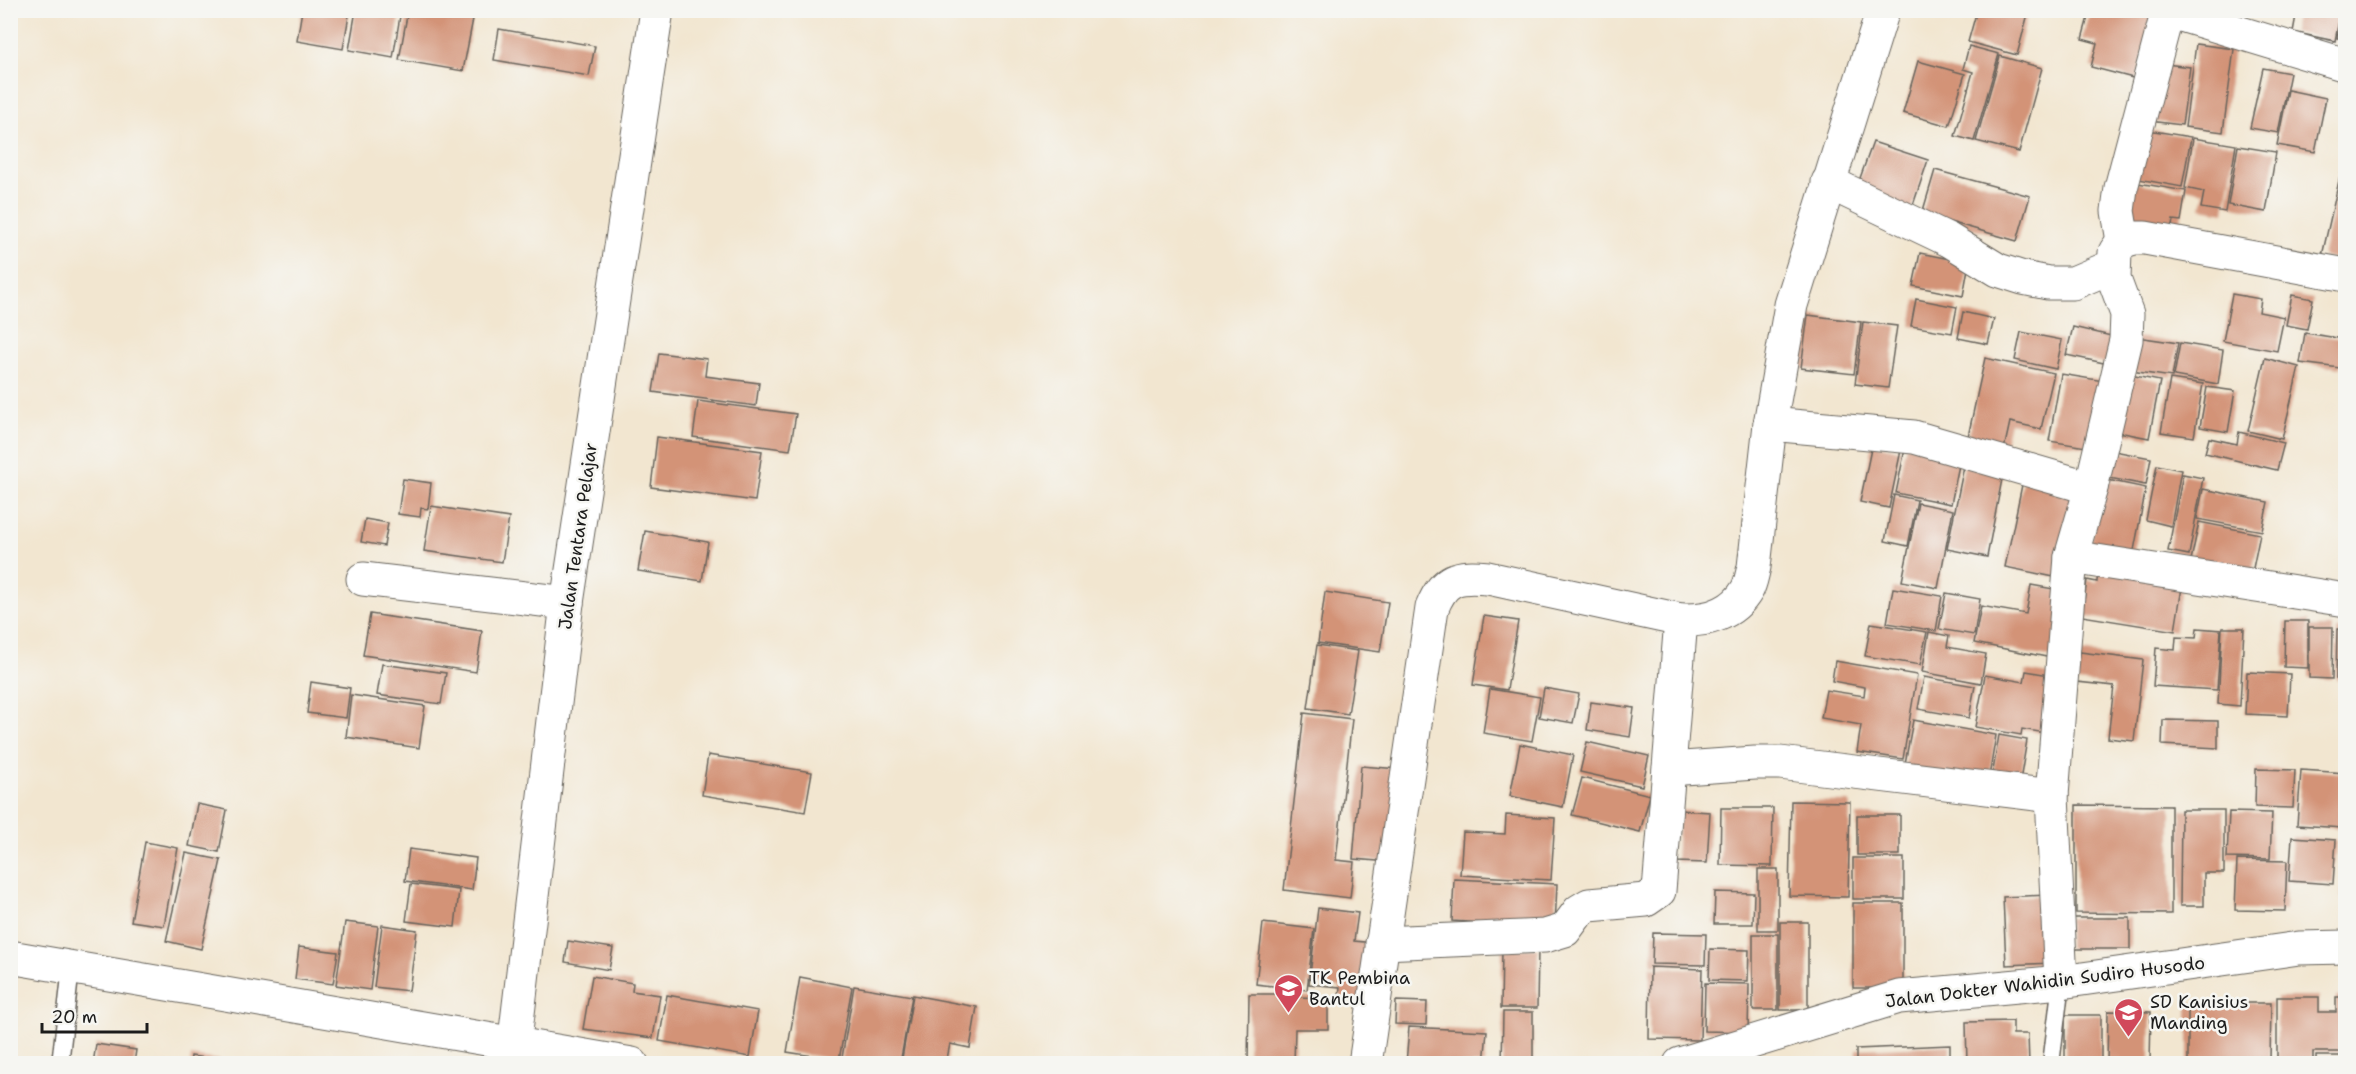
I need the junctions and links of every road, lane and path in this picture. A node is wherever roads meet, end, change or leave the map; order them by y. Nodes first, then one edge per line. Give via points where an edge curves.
1 (657, 10) edge
2 (1883, 10) edge
3 (2168, 11) edge
4 (2346, 65) edge
5 (1828, 182) junction
6 (2118, 254) junction
7 (2346, 275) edge
8 (1770, 424) junction
9 (2091, 488) junction
10 (2071, 557) junction
11 (363, 579) dead end
12 (2346, 600) edge
13 (567, 603) junction
14 (1681, 620) junction
15 (1669, 769) junction
16 (2052, 796) junction
17 (1382, 943) junction
18 (2346, 947) edge
19 (10, 957) edge
20 (71, 968) junction
21 (2061, 982) junction
22 (514, 1053) edge
23 (60, 1064) edge
24 (632, 1064) edge
25 (1365, 1064) edge
26 (1680, 1064) edge
27 (2051, 1064) edge

1 - 13 street, Jalan Tentara Pelajar
2 - 5 street
3 - 4 street
3 - 6 street via 2121,188
5 - 6 street via 1949,240 1998,270 2023,278 2073,282
5 - 8 street via 1791,305
6 - 7 street via 2134,237 2145,237
6 - 9 street via 2114,279 2127,314 2126,340
8 - 9 street via 1914,437
8 - 14 street via 1754,567 1748,589 1719,616
9 - 10 street
10 - 12 street
10 - 16 street
11 - 13 street
13 - 22 street, Jalan Tentara Pelajar
14 - 15 street
14 - 17 street via 1488,578 1469,576 1451,580 1439,591 1432,608
15 - 16 street via 1780,764
15 - 17 street via 1659,891 1653,897 1588,906 1579,911 1565,930 1545,936
16 - 21 street
17 - 25 street
18 - 21 street, Jalan Dokter Wahidin Sudiro Husodo via 2300,948
19 - 20 street
20 - 22 street
20 - 23 lane
21 - 26 street, Jalan Dokter Wahidin Sudiro Husodo via 1899,997
21 - 27 lane
22 - 24 street

